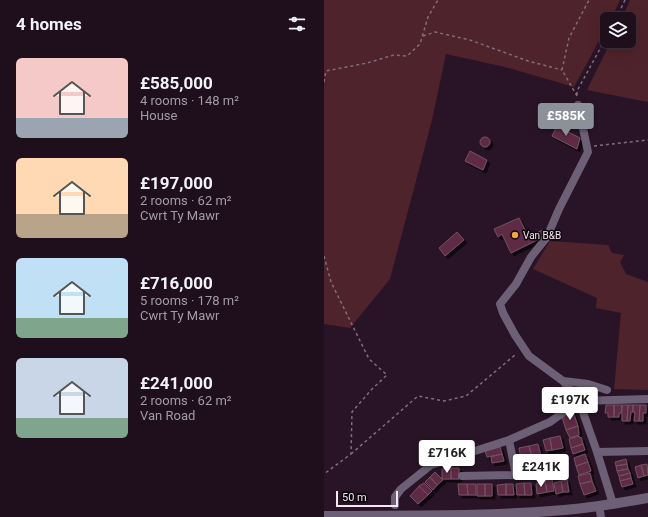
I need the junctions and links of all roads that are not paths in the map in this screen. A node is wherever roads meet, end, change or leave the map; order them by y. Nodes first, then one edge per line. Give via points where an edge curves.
1 (578, 105) road end
2 (563, 381) junction
3 (607, 390) dead end
4 (648, 399) edge
5 (579, 401) junction
6 (509, 440) junction
7 (648, 451) edge
8 (597, 452) junction
9 (560, 468) dead end
10 (516, 474) junction
11 (462, 476) dead end
12 (648, 498) edge
13 (613, 504) junction
14 (395, 505) dead end
15 (599, 506) junction
16 (324, 516) edge
17 (431, 516) edge
18 (601, 517) edge

1 - 2 street via 588,152 558,208 547,237 500,304 512,330 529,356
2 - 3 street via 588,384
2 - 5 street
4 - 5 street
5 - 6 street via 550,422
5 - 8 street
6 - 10 street
6 - 14 street via 431,465 401,489 395,497
7 - 8 street
8 - 13 street
9 - 10 street
10 - 11 street
12 - 13 street
13 - 15 street
15 - 17 street
15 - 18 street
16 - 17 street

